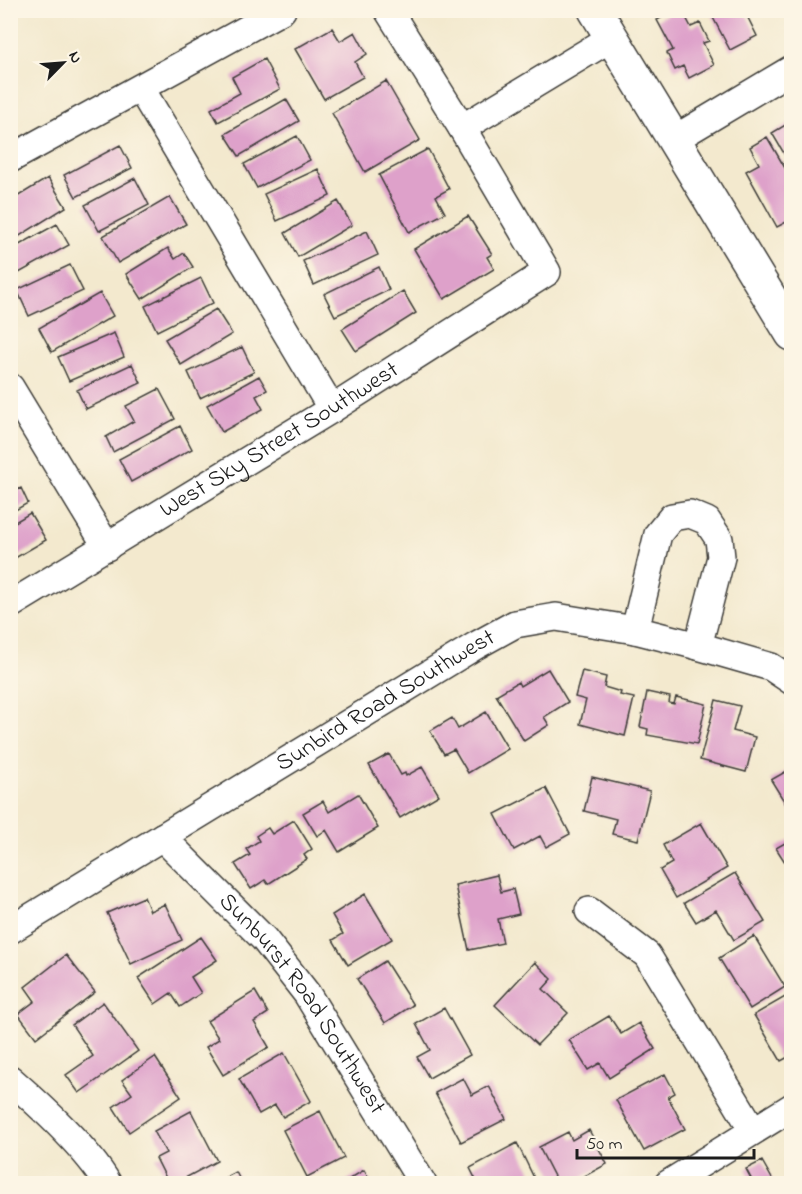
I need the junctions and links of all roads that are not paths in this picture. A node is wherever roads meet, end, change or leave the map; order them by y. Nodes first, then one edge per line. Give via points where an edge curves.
1 (282, 10) edge
2 (388, 10) edge
3 (594, 10) edge
4 (611, 38) junction
5 (792, 69) edge
6 (141, 89) junction
7 (462, 128) junction
8 (673, 140) junction
9 (10, 159) edge
10 (792, 334) edge
11 (10, 387) edge
12 (332, 409) junction
13 (107, 547) junction
14 (10, 605) edge
15 (634, 630) junction
16 (698, 646) junction
17 (792, 681) edge
18 (162, 837) junction
19 (589, 910) dead end
20 (10, 930) edge
21 (10, 1080) edge
22 (792, 1107) edge
23 (753, 1130) junction
24 (108, 1184) edge
25 (423, 1184) edge
26 (668, 1184) edge

1 - 6 street
2 - 7 street
3 - 4 street
4 - 7 street
4 - 8 street
5 - 8 street
6 - 9 street
6 - 12 street
7 - 12 street, West Sky Street Southwest via 547,273
8 - 10 street
11 - 13 street
12 - 13 street, West Sky Street Southwest
13 - 14 street, West Sky Street Southwest
15 - 16 street, Sunbird Road Southwest
15 - 16 street via 658,534 672,517 690,514 707,521 719,539 721,557
15 - 18 street, Sunbird Road Southwest via 556,616 515,624
16 - 17 street, Sunbird Road Southwest via 771,667
18 - 20 street, Sunbird Road Southwest
18 - 25 street, Sunburst Road Southwest via 264,939 307,994
19 - 23 street via 647,955
21 - 24 street via 99,1168
22 - 23 street
23 - 26 street

